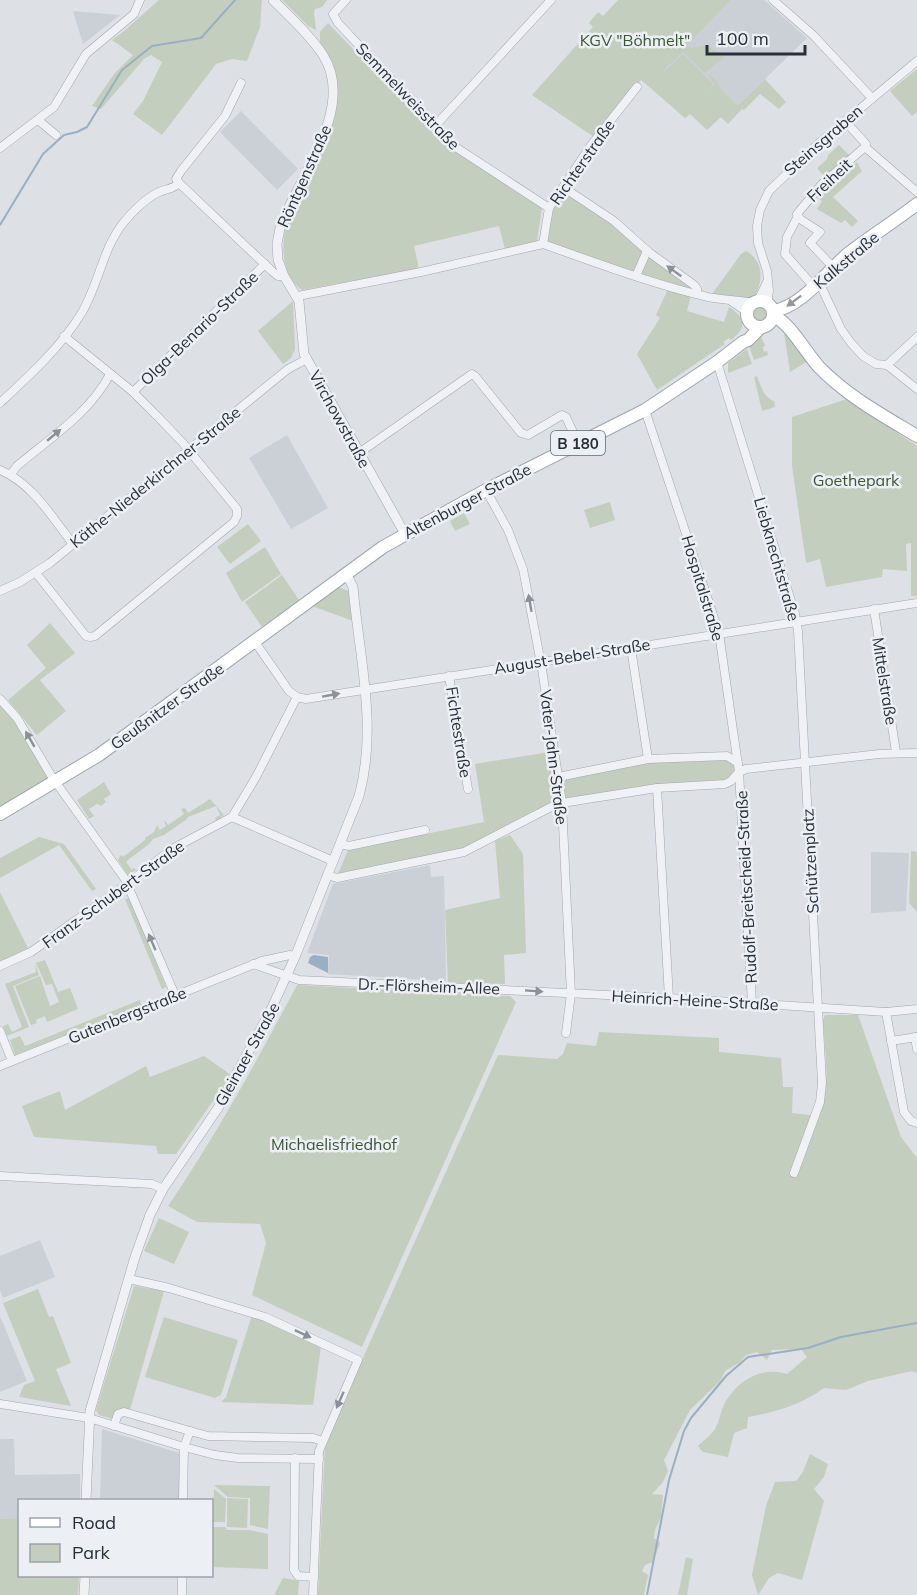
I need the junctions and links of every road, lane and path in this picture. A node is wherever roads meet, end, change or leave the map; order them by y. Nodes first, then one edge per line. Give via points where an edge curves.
1 (140, 0) edge
2 (273, 0) edge
3 (346, 0) edge
4 (551, 0) edge
5 (773, 0) edge
6 (917, 61) edge
7 (242, 83) dead end
8 (637, 87) dead end
9 (872, 98) junction
10 (38, 120) junction
11 (845, 121) junction
12 (435, 126) junction
13 (56, 135) dead end
14 (865, 147) junction
15 (0, 148) edge
16 (179, 183) junction
17 (563, 187) junction
18 (917, 192) edge
19 (917, 204) edge
20 (549, 208) junction
21 (798, 216) junction
22 (543, 244) junction
23 (647, 251) junction
24 (265, 264) junction
25 (833, 267) junction
26 (284, 276) junction
27 (636, 276) junction
28 (816, 284) junction
29 (701, 295) junction
30 (298, 296) junction
31 (761, 313) junction
32 (64, 336) junction
33 (917, 337) edge
34 (307, 359) junction
35 (717, 362) junction
36 (887, 365) junction
37 (110, 374) junction
38 (917, 389) edge
39 (133, 392) junction
40 (0, 403) edge
41 (645, 410) junction
42 (917, 436) edge
43 (578, 443) junction
44 (189, 450) junction
45 (359, 453) junction
46 (0, 470) edge
47 (10, 474) junction
48 (486, 490) junction
49 (405, 534) junction
50 (73, 544) junction
51 (36, 573) junction
52 (347, 575) junction
53 (0, 591) edge
54 (917, 603) edge
55 (874, 609) junction
56 (796, 621) junction
57 (719, 633) junction
58 (255, 642) junction
59 (632, 648) junction
60 (540, 661) junction
61 (449, 676) junction
62 (365, 688) junction
63 (297, 697) junction
64 (0, 699) edge
65 (896, 752) junction
66 (917, 753) edge
67 (648, 759) junction
68 (804, 761) junction
69 (739, 767) junction
70 (558, 777) junction
71 (56, 782) junction
72 (657, 788) junction
73 (468, 789) dead end
74 (562, 803) junction
75 (0, 814) edge
76 (232, 817) junction
77 (425, 830) dead end
78 (340, 844) junction
79 (333, 861) junction
80 (327, 875) junction
81 (128, 883) junction
82 (295, 957) junction
83 (254, 964) junction
84 (0, 966) edge
85 (287, 976) junction
86 (571, 994) junction
87 (175, 996) junction
88 (669, 998) junction
89 (752, 1003) junction
90 (819, 1007) junction
91 (917, 1009) edge
92 (886, 1012) junction
93 (0, 1031) edge
94 (566, 1033) dead end
95 (916, 1037) edge
96 (891, 1041) junction
97 (917, 1049) edge
98 (12, 1060) junction
99 (0, 1066) edge
100 (917, 1123) edge
101 (794, 1173) dead end
102 (0, 1176) edge
103 (163, 1189) junction
104 (129, 1279) junction
105 (0, 1404) edge
106 (89, 1418) junction
107 (114, 1426) junction
108 (190, 1431) junction
109 (322, 1441) junction
110 (184, 1447) junction
111 (294, 1458) junction
112 (319, 1459) junction
113 (86, 1499) edge
114 (183, 1499) edge
115 (85, 1577) edge
116 (182, 1577) edge
117 (314, 1577) junction
118 (84, 1595) edge
119 (182, 1595) edge
120 (313, 1595) edge

1 - 10 street via 134,14 86,54 60,99
2 - 26 street, Röntgenstraße via 323,55 334,93 321,141 280,228 277,253
3 - 12 street, Semmelweisstraße via 333,16
4 - 12 street
5 - 9 street via 813,35
6 - 9 street, Steinsgraben
7 - 16 street via 230,109 181,171 176,180
8 - 17 street, Richterstraße
9 - 11 street, Steinsgraben
10 - 13 street
10 - 15 street
11 - 14 street
11 - 31 street, Steinsgraben via 773,185 764,199 758,237 769,291
12 - 20 street, Semmelweisstraße via 456,147
14 - 18 street
14 - 21 street, Freiheit via 822,184
16 - 24 street
16 - 32 street via 153,196 125,221 110,244 81,314
17 - 20 street, Richterstraße
17 - 23 street via 614,221
19 - 25 main road, Kalkstraße
20 - 22 street, Richterstraße
21 - 25 street, Freiheit via 820,232 810,243
21 - 28 street, Freiheit via 787,237 785,254
22 - 27 street
22 - 30 street
23 - 27 street
29 -> 23 street via 694,285
24 - 26 street via 278,276
24 - 39 street, Olga-Benario-Straße
25 - 28 main road, Kalkstraße
26 - 30 street, Röntgenstraße
27 - 29 street
28 -> 31 main road, Kalkstraße via 783,310
28 - 36 street via 851,343 876,364
29 - 31 street via 736,300
30 - 34 street, Virchowstraße via 302,349
31 - 35 main road, Altenburger Straße / B 180 via 743,342
31 - 42 main road via 781,319 813,361 843,390
32 - 37 street
32 - 40 street
33 - 36 street
34 - 44 street, Käthe-Niederkirchner-Straße via 288,369
34 - 45 street, Virchowstraße
35 - 41 main road, Altenburger Straße / B 180
35 - 56 street, Liebknechtstraße
36 - 38 street
37 - 39 street
47 -> 37 street via 85,410
39 - 44 street
41 - 43 main road, Altenburger Straße / B 180
41 - 57 street, Hospitalstraße
43 - 45 street via 562,415 528,435 521,433 472,374
43 - 48 main road, Altenburger Straße / B 180
44 - 50 street, Käthe-Niederkirchner-Straße
44 - 51 street via 237,509 234,522 95,636 86,636
45 - 49 street, Virchowstraße
46 - 47 street
47 - 50 street via 31,489
48 - 49 main road, Altenburger Straße / B 180
60 -> 48 street, Vater-Jahn-Straße via 523,568
49 - 52 main road, Altenburger Straße / B 180
50 - 51 street, Käthe-Niederkirchner-Straße
51 - 53 street, Käthe-Niederkirchner-Straße
52 - 58 main road, Geußnitzer Straße / B 180
52 - 62 street, Gleinaer Straße via 352,584
54 - 55 street, August-Bebel-Straße
55 - 56 street, August-Bebel-Straße
55 - 65 street, Mittelstraße
56 - 57 street, August-Bebel-Straße
56 - 68 street, Liebknechtstraße
57 - 59 street, August-Bebel-Straße
57 - 69 street, Hospitalstraße
58 - 63 street
58 - 71 main road, Geußnitzer Straße / B 180
59 - 60 street, August-Bebel-Straße
59 - 67 street
60 - 61 street, August-Bebel-Straße
60 - 70 street, Vater-Jahn-Straße
61 - 62 street, August-Bebel-Straße
61 - 73 street, Fichtestraße
63 -> 62 street, August-Bebel-Straße via 306,699
62 - 78 street, Gleinaer Straße via 368,727 364,778
63 - 76 street
71 -> 64 street via 22,724
65 - 66 street
65 - 68 street
67 - 69 street via 727,756
67 - 70 street
68 - 69 street
68 - 90 street, Schützenplatz
69 - 72 street via 725,784
69 - 89 street, Rudolf-Breitscheid-Straße
70 - 74 street, Vater-Jahn-Straße
71 - 75 main road, Geußnitzer Straße / B 180
71 - 81 street
72 - 74 street
72 - 88 street
74 - 80 street via 464,852 337,878
74 - 86 street, Vater-Jahn-Straße
76 - 79 street
76 - 81 street, Franz-Schubert-Straße via 172,849
77 - 78 street via 349,846
78 - 79 street, Gleinaer Straße
79 - 80 street, Gleinaer Straße
80 - 82 street, Gleinaer Straße
81 - 84 street, Franz-Schubert-Straße via 31,952
87 -> 81 street
82 - 83 street, Gutenbergstraße
82 - 85 street, Gleinaer Straße
83 - 85 street
83 - 87 street, Gutenbergstraße
85 -> 86 street, Dr.-Flörsheim-Allee via 299,980
85 - 103 street, Gleinaer Straße via 218,1108
86 - 88 street, Heinrich-Heine-Straße
86 - 94 street, Vater-Jahn-Straße
87 - 98 street, Gutenbergstraße
88 - 89 street, Heinrich-Heine-Straße
89 - 90 street, Heinrich-Heine-Straße
90 - 92 street
90 - 101 street, Schützenplatz via 820,1102
91 - 92 street
92 - 96 street
93 - 98 street
95 - 96 street
95 - 97 street
96 - 100 street via 904,1112
98 - 99 street, Gutenbergstraße
102 - 103 street via 152,1184
103 - 104 street, Gleinaer Straße
104 - 106 street, Gleinaer Straße
104 -> 109 street via 265,1317 358,1360
105 - 106 street
106 - 107 street
106 - 113 street, Gleinaer Straße
107 - 108 street via 121,1412
107 - 110 street
108 - 109 street via 208,1436
108 - 110 street
109 - 112 street
110 - 111 street via 226,1456
110 - 114 street
111 - 112 street
111 - 117 street via 294,1570 298,1576
112 - 117 street
115 - 118 street
116 - 119 street
117 - 120 street

